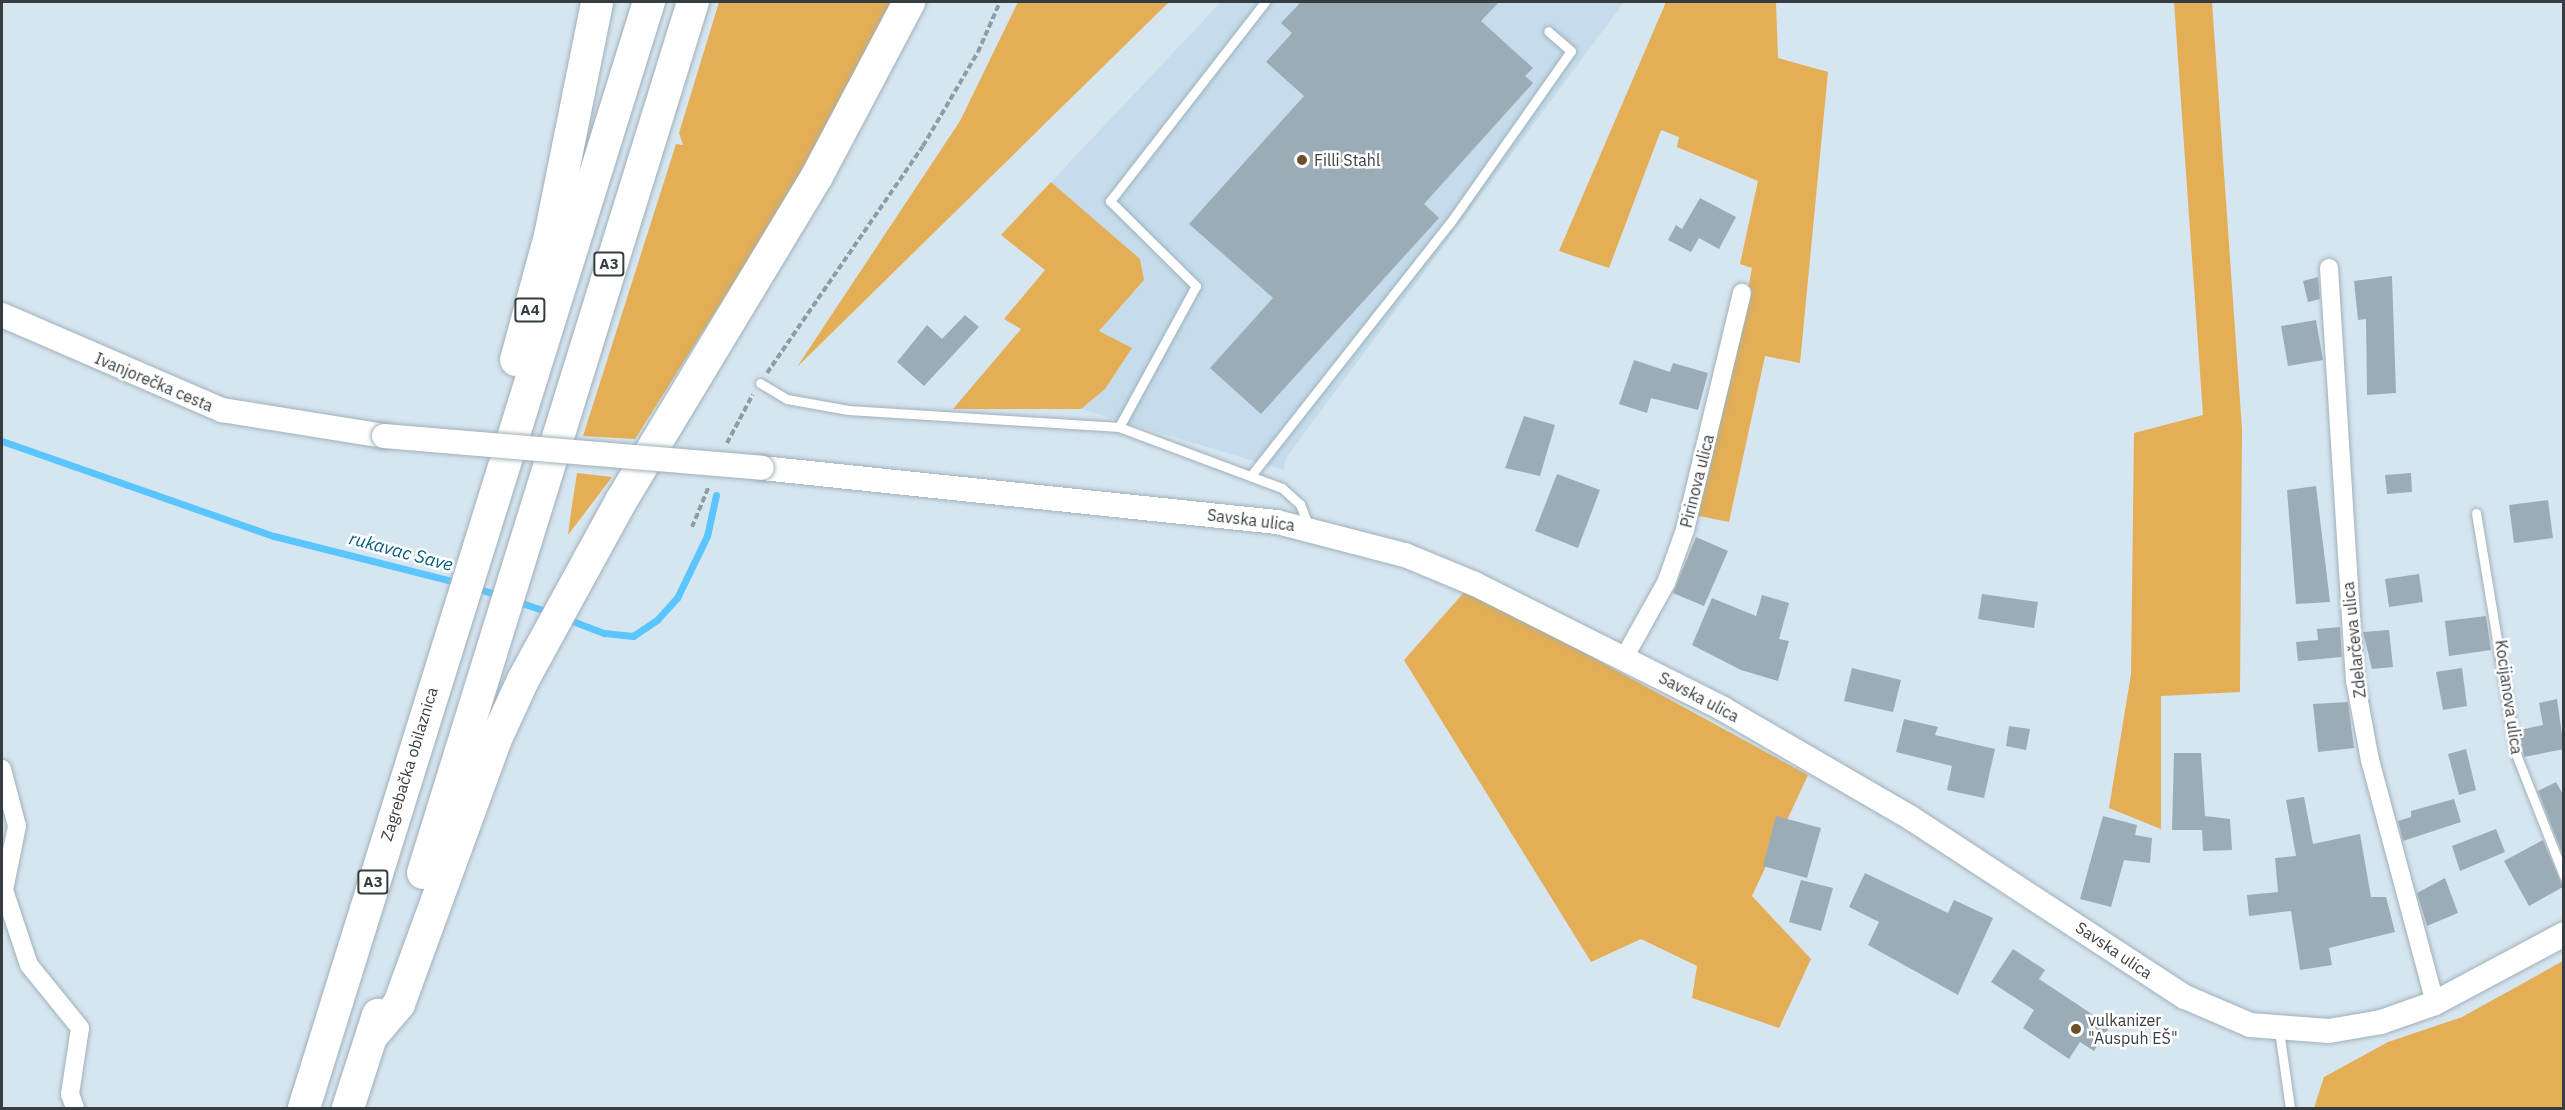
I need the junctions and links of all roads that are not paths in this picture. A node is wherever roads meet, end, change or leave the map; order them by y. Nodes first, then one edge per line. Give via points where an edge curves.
1 (597, 2) edge
2 (649, 2) edge
3 (693, 2) edge
4 (909, 2) edge
5 (1265, 2) edge
6 (1548, 31) dead end
7 (2329, 268) dead end
8 (1742, 293) dead end
9 (2, 315) edge
10 (760, 383) road end
11 (1119, 427) junction
12 (762, 468) joint
13 (1253, 473) junction
14 (2476, 513) dead end
15 (480, 514) junction
16 (1309, 528) junction
17 (1624, 658) junction
18 (2, 769) edge
19 (2564, 876) edge
20 (2564, 934) edge
21 (2435, 1003) junction
22 (2279, 1030) junction
23 (372, 1036) junction
24 (75, 1108) edge
25 (304, 1108) edge
26 (348, 1108) edge
27 (2290, 1108) edge

1 - 15 highway, A4 via 550,236
2 - 15 highway, A3
3 - 23 highway, A3
4 - 23 highway via 817,176 595,547 523,680 482,774 399,1004
5 - 11 lane via 1110,201 1196,286
6 - 13 lane via 1571,51 1450,223
7 - 21 street, Zdelarčeva ulica via 2355,680 2370,760
8 - 17 street, Pirinova ulica via 1685,530 1666,583
9 - 12 main road, Ivanjorečka cesta, bridge via 222,410 384,436
10 - 11 lane via 788,399 848,410
11 - 13 lane
12 - 16 main road, Savska ulica
13 - 16 lane via 1300,504
14 - 19 lane, Kocijanova ulica via 2516,754
15 - 25 highway, Zagrebačka obilaznica / A3 via 473,556
16 - 17 main road, Savska ulica via 1430,565
17 - 22 main road, Savska ulica via 1911,818 2185,997 2229,1018
18 - 24 street via 17,826 4,890 29,964 80,1028 70,1094
20 - 21 main road, Savska ulica
21 - 22 main road, Savska ulica via 2352,1028
22 - 27 lane
23 - 26 highway, A3

